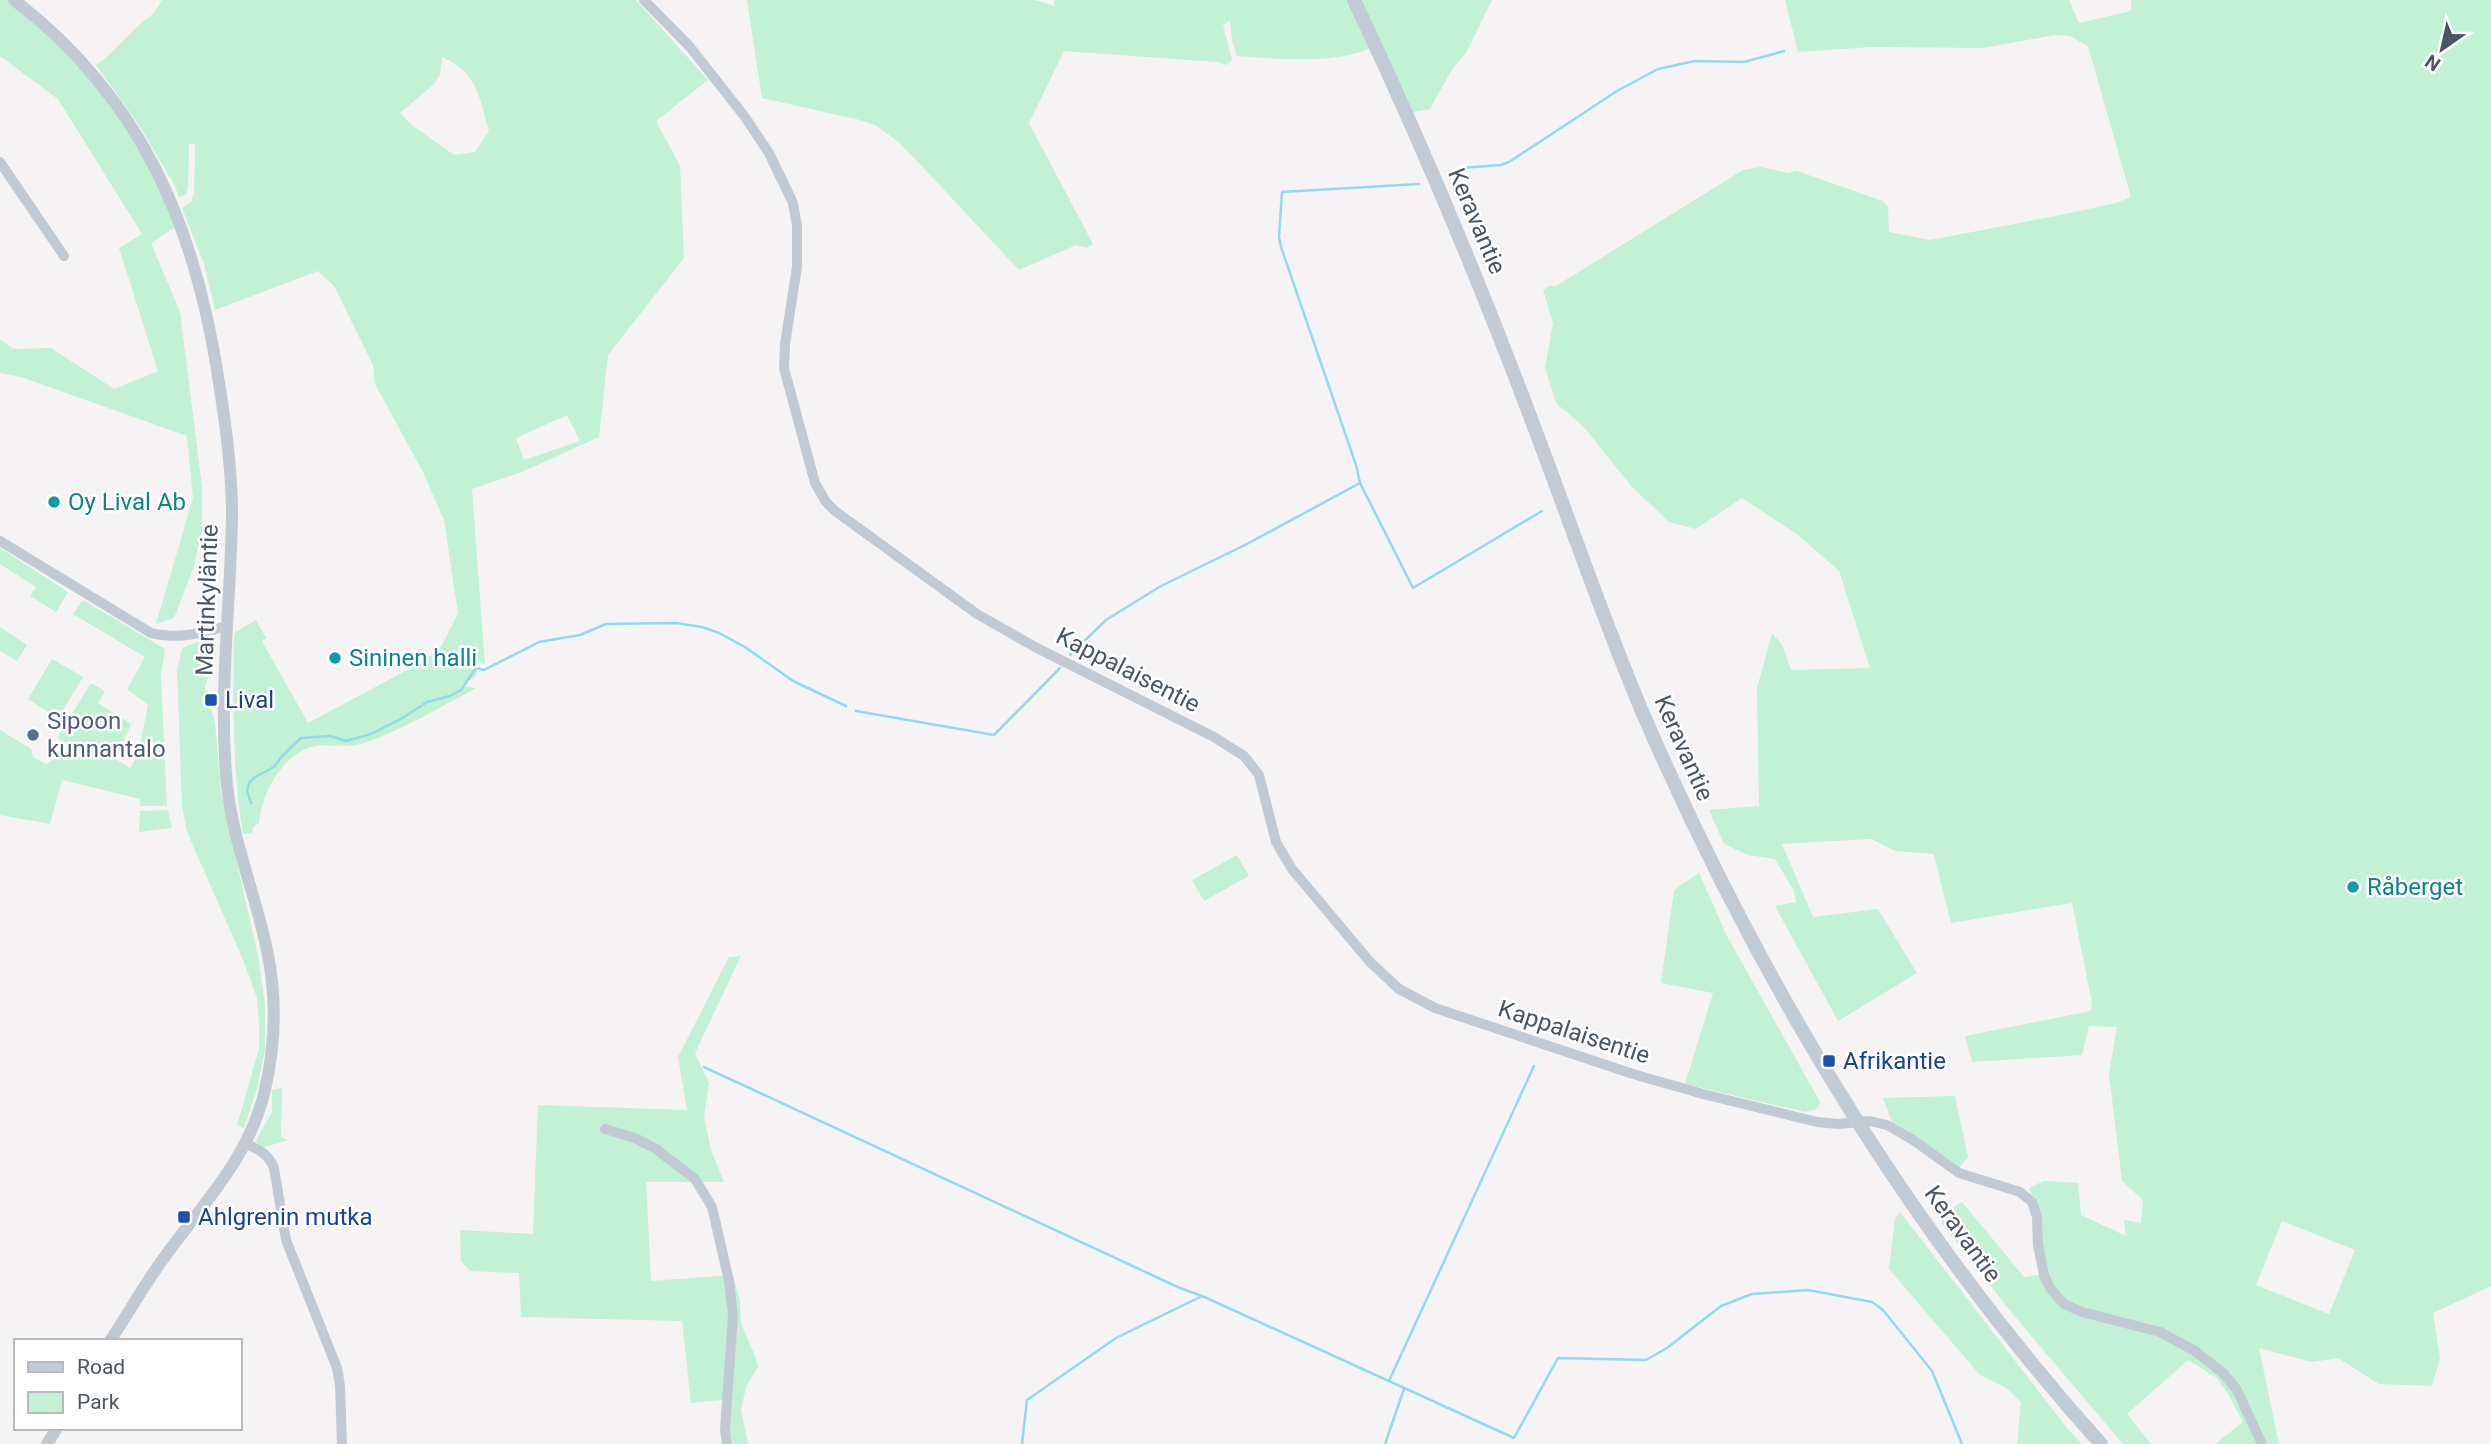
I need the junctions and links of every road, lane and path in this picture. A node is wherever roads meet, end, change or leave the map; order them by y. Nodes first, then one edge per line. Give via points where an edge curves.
1 (14, 0) edge
2 (644, 0) edge
3 (1354, 0) edge
4 (0, 162) edge
5 (64, 256) dead end
6 (0, 541) edge
7 (227, 626) junction
8 (1857, 1122) junction
9 (605, 1129) dead end
10 (246, 1144) junction
11 (111, 1339) edge
12 (342, 1444) edge
13 (727, 1444) edge
14 (2101, 1444) edge
15 (2262, 1444) edge

1 - 7 street, Martinkyläntie via 80,59 130,123 169,191 195,265 229,447 232,513
2 - 8 street, Kappalaisentie via 703,62 745,117 793,202 797,267 784,368 815,483 835,511 986,619 1236,750 1259,775 1276,842 1292,869 1370,962 1399,989 1435,1008 1633,1074 1817,1122
3 - 8 main road, Keravantie via 1477,278 1597,600 1654,738 1722,886
4 - 5 street
6 - 7 street via 151,633 179,636
7 - 10 street, Martinkyläntie via 224,718 228,791 268,955 274,1005 269,1071
8 - 14 main road, Keravantie via 1988,1307
8 - 15 street via 1887,1125 1959,1173 2026,1196 2038,1217 2044,1275 2064,1304 2160,1332 2195,1351 2237,1390
9 - 13 street via 656,1149 695,1179 712,1207 733,1315 724,1430
10 - 11 street, Martinkyläntie
10 - 12 street via 263,1152 274,1168 286,1240 337,1368

